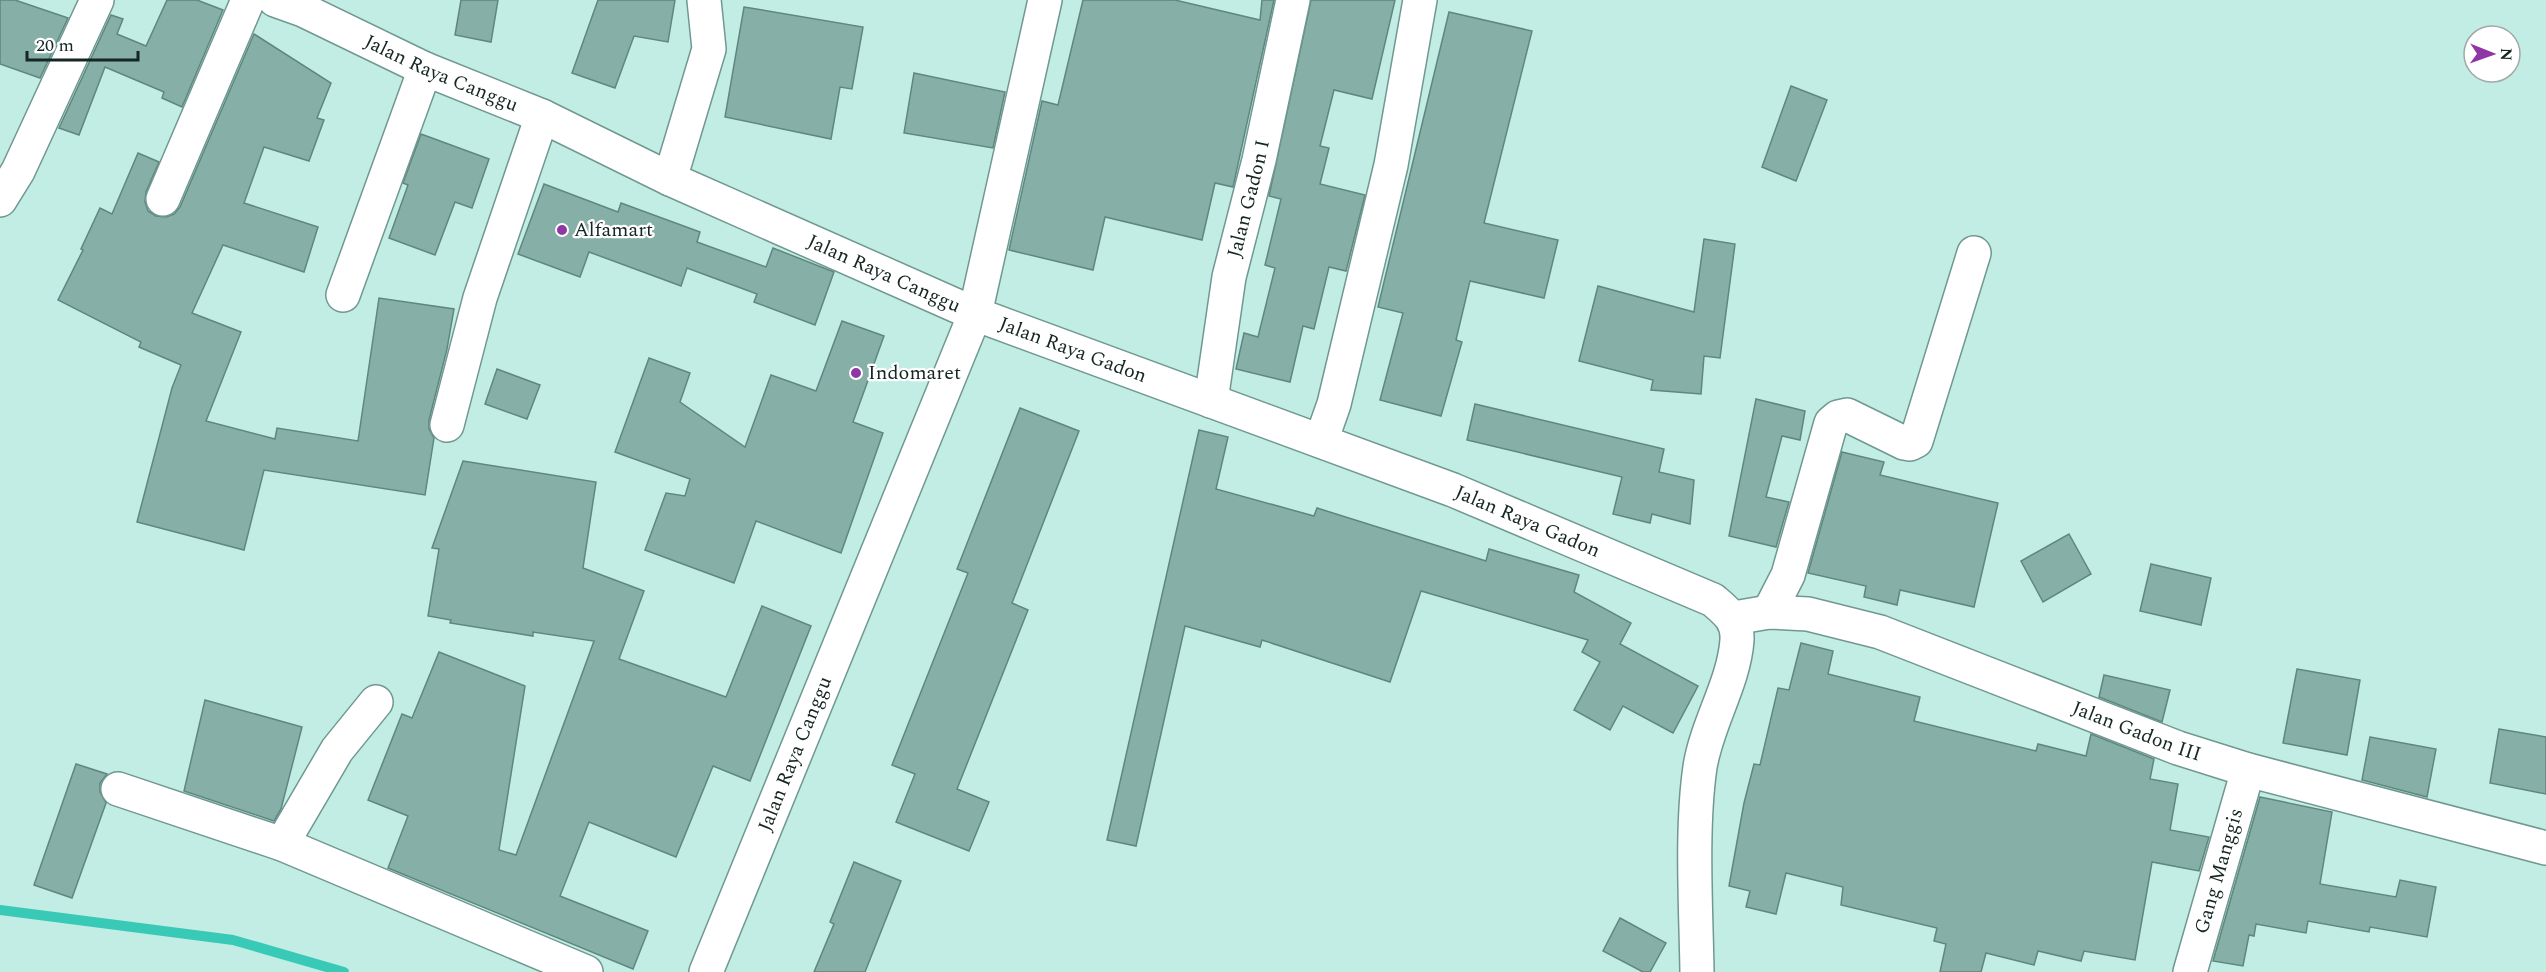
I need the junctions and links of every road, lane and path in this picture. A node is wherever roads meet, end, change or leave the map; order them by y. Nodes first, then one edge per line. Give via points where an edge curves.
1 (97, 0) edge
2 (248, 0) edge
3 (704, 0) edge
4 (1045, 0) edge
5 (1293, 0) edge
6 (1420, 0) edge
7 (295, 3) edge
8 (425, 69) junction
9 (542, 116) junction
10 (670, 179) junction
11 (163, 199) dead end
12 (0, 200) edge
13 (1974, 253) dead end
14 (343, 295) dead end
15 (975, 314) junction
16 (1211, 401) junction
17 (447, 425) dead end
18 (1321, 441) junction
19 (1769, 612) junction
20 (1734, 618) junction
21 (376, 702) dead end
22 (2248, 770) junction
23 (118, 789) dead end
24 (282, 844) junction
25 (2546, 848) edge
26 (586, 972) edge
27 (706, 972) edge
28 (1697, 972) edge
29 (2190, 972) edge

1 - 12 street via 18,171
2 - 11 street
3 - 10 street via 709,49
4 - 15 street
5 - 16 street, Jalan Gadon I via 1229,277
6 - 18 street via 1391,165 1334,404
7 - 8 street, Jalan Raya Canggu
8 - 9 street, Jalan Raya Canggu
8 - 14 street
9 - 10 street, Jalan Raya Canggu
9 - 17 street via 480,297
10 - 15 street, Jalan Raya Canggu
13 - 19 street via 1916,441 1904,443 1848,415 1831,423 1788,575
15 - 16 street, Jalan Raya Gadon
15 - 27 street, Jalan Raya Canggu
16 - 18 street, Jalan Raya Gadon
18 - 20 street, Jalan Raya Gadon via 1453,490 1713,600
19 - 20 street, Jalan Gadon III
19 - 22 street, Jalan Gadon III via 1808,614 1880,632 2178,748
20 - 28 street via 1737,638 1733,665 1711,721 1700,767 1695,890
21 - 24 street via 337,750
22 - 25 street, Jalan Gadon III
22 - 29 street, Gang Manggis
23 - 24 street
24 - 26 street

